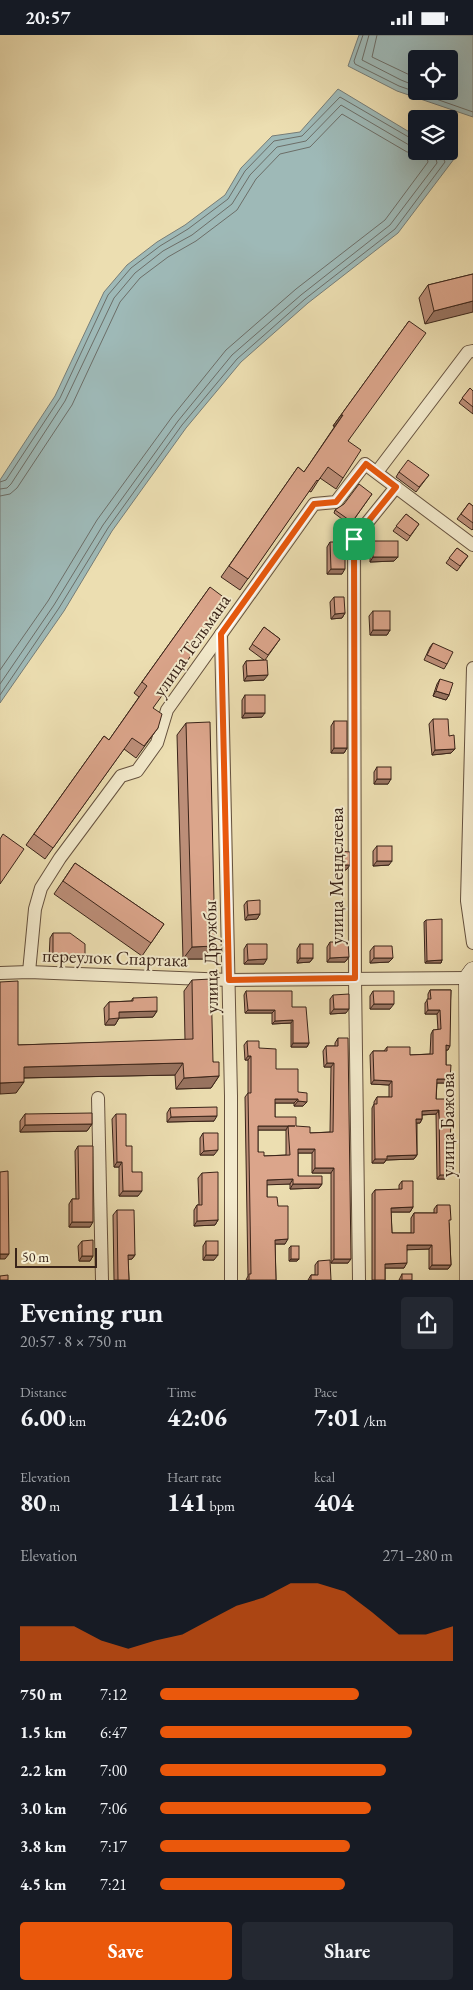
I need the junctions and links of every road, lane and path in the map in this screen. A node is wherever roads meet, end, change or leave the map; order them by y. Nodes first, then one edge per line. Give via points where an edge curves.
1 (473, 351) edge
2 (377, 472) junction
3 (396, 487) junction
4 (473, 545) edge
5 (221, 634) junction
6 (473, 668) edge
7 (473, 943) edge
8 (29, 972) junction
9 (0, 973) edge
10 (470, 975) edge
11 (355, 978) junction
12 (229, 980) junction
13 (98, 1098) dead end
14 (102, 1280) edge
15 (231, 1280) edge
16 (359, 1280) edge
17 (469, 1280) edge

1 - 2 street via 468,352
2 - 3 street
2 - 5 street, улица Тельмана via 366,464 336,502 314,504
3 - 4 street
3 - 11 street, улица Менделеева via 354,539
5 - 8 street, улица Тельмана via 167,710 157,743 137,771 121,776 41,888
5 - 12 street, улица Дружбы
6 - 7 street via 467,901
8 - 9 street, переулок Спартака
8 - 12 street, переулок Спартака
10 - 11 street, переулок Спартака
10 - 17 main road, улица Бажова
11 - 12 street, переулок Спартака
11 - 16 street, улица Менделеева
12 - 15 street, улица Дружбы
13 - 14 street

